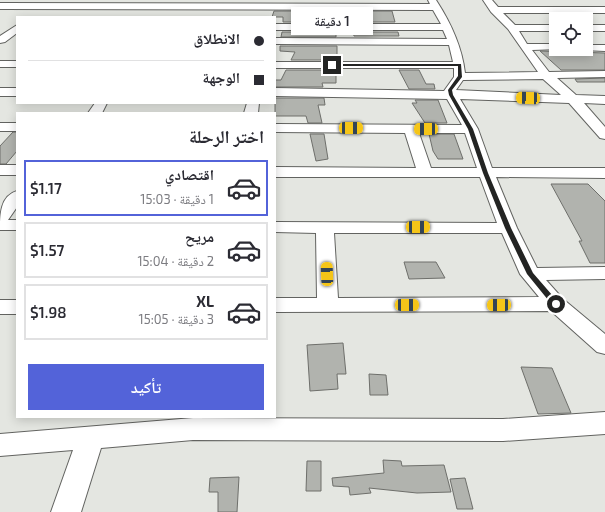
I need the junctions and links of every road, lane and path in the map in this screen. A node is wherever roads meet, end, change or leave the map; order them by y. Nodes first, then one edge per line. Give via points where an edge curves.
1 (486, 0) edge
2 (74, 3) edge
3 (213, 3) edge
4 (260, 3) edge
5 (434, 4) edge
6 (0, 6) edge
7 (111, 6) junction
8 (142, 6) junction
9 (170, 6) junction
10 (494, 10) junction
11 (541, 10) junction
12 (605, 10) edge
13 (61, 16) edge
14 (101, 16) edge
15 (135, 16) edge
16 (163, 16) edge
17 (304, 17) junction
18 (549, 17) edge
19 (6, 26) dead end
20 (16, 27) edge
21 (276, 27) edge
22 (16, 28) edge
23 (512, 28) junction
24 (549, 28) edge
25 (593, 28) edge
26 (605, 28) edge
27 (450, 35) junction
28 (0, 40) edge
29 (16, 40) edge
30 (276, 41) edge
31 (524, 47) junction
32 (549, 48) edge
33 (593, 48) edge
34 (605, 48) edge
35 (0, 64) edge
36 (16, 64) edge
37 (276, 65) edge
38 (316, 65) junction
39 (460, 71) junction
40 (545, 74) junction
41 (605, 74) edge
42 (0, 92) edge
43 (16, 92) edge
44 (276, 92) edge
45 (316, 92) junction
46 (451, 95) junction
47 (574, 100) junction
48 (605, 100) edge
49 (276, 128) edge
50 (412, 129) junction
51 (471, 129) junction
52 (605, 135) edge
53 (0, 170) edge
54 (16, 170) edge
55 (276, 172) edge
56 (425, 173) junction
57 (486, 173) junction
58 (604, 174) edge
59 (16, 197) edge
60 (0, 218) edge
61 (0, 225) edge
62 (16, 226) edge
63 (276, 227) edge
64 (325, 227) junction
65 (508, 228) junction
66 (605, 273) edge
67 (530, 274) junction
68 (556, 304) junction
69 (276, 305) edge
70 (328, 305) junction
71 (0, 307) edge
72 (16, 307) edge
73 (605, 346) edge
74 (194, 423) edge
75 (605, 423) edge
76 (91, 438) junction
77 (0, 445) edge
78 (66, 512) edge

1 - 10 street
2 - 6 street
2 - 7 street
2 - 13 street
3 - 4 street
3 - 9 street
4 - 17 street
5 - 17 street
5 - 27 street
7 - 8 street
7 - 14 street
8 - 9 street
8 - 15 street
9 - 16 street
10 - 11 street
10 - 23 street
11 - 12 street
11 - 18 street
17 - 21 street
17 - 27 street
19 - 20 street
22 - 28 street
23 - 24 street
23 - 31 street
25 - 26 street
27 - 30 street
27 - 39 street
28 - 29 street
31 - 32 street
31 - 40 street
33 - 34 street
35 - 36 street
37 - 38 street
38 - 39 street
38 - 45 street
39 - 40 street
39 - 46 street via 450,90
40 - 41 street
40 - 47 street
42 - 43 street
44 - 45 street
45 - 46 street
46 - 47 street
46 - 51 street
47 - 48 street
47 - 52 street
49 - 50 street
50 - 51 street
50 - 56 street
51 - 57 street
53 - 54 street
55 - 56 street
56 - 57 street
57 - 58 street
57 - 65 street
59 - 60 street
61 - 62 street
63 - 64 street
64 - 65 street
64 - 70 street
65 - 67 street
66 - 67 street
67 - 68 street
68 - 70 street
68 - 73 street
69 - 70 street
71 - 72 street
74 - 75 street via 503,430
74 - 76 street
76 - 77 street
76 - 78 street

